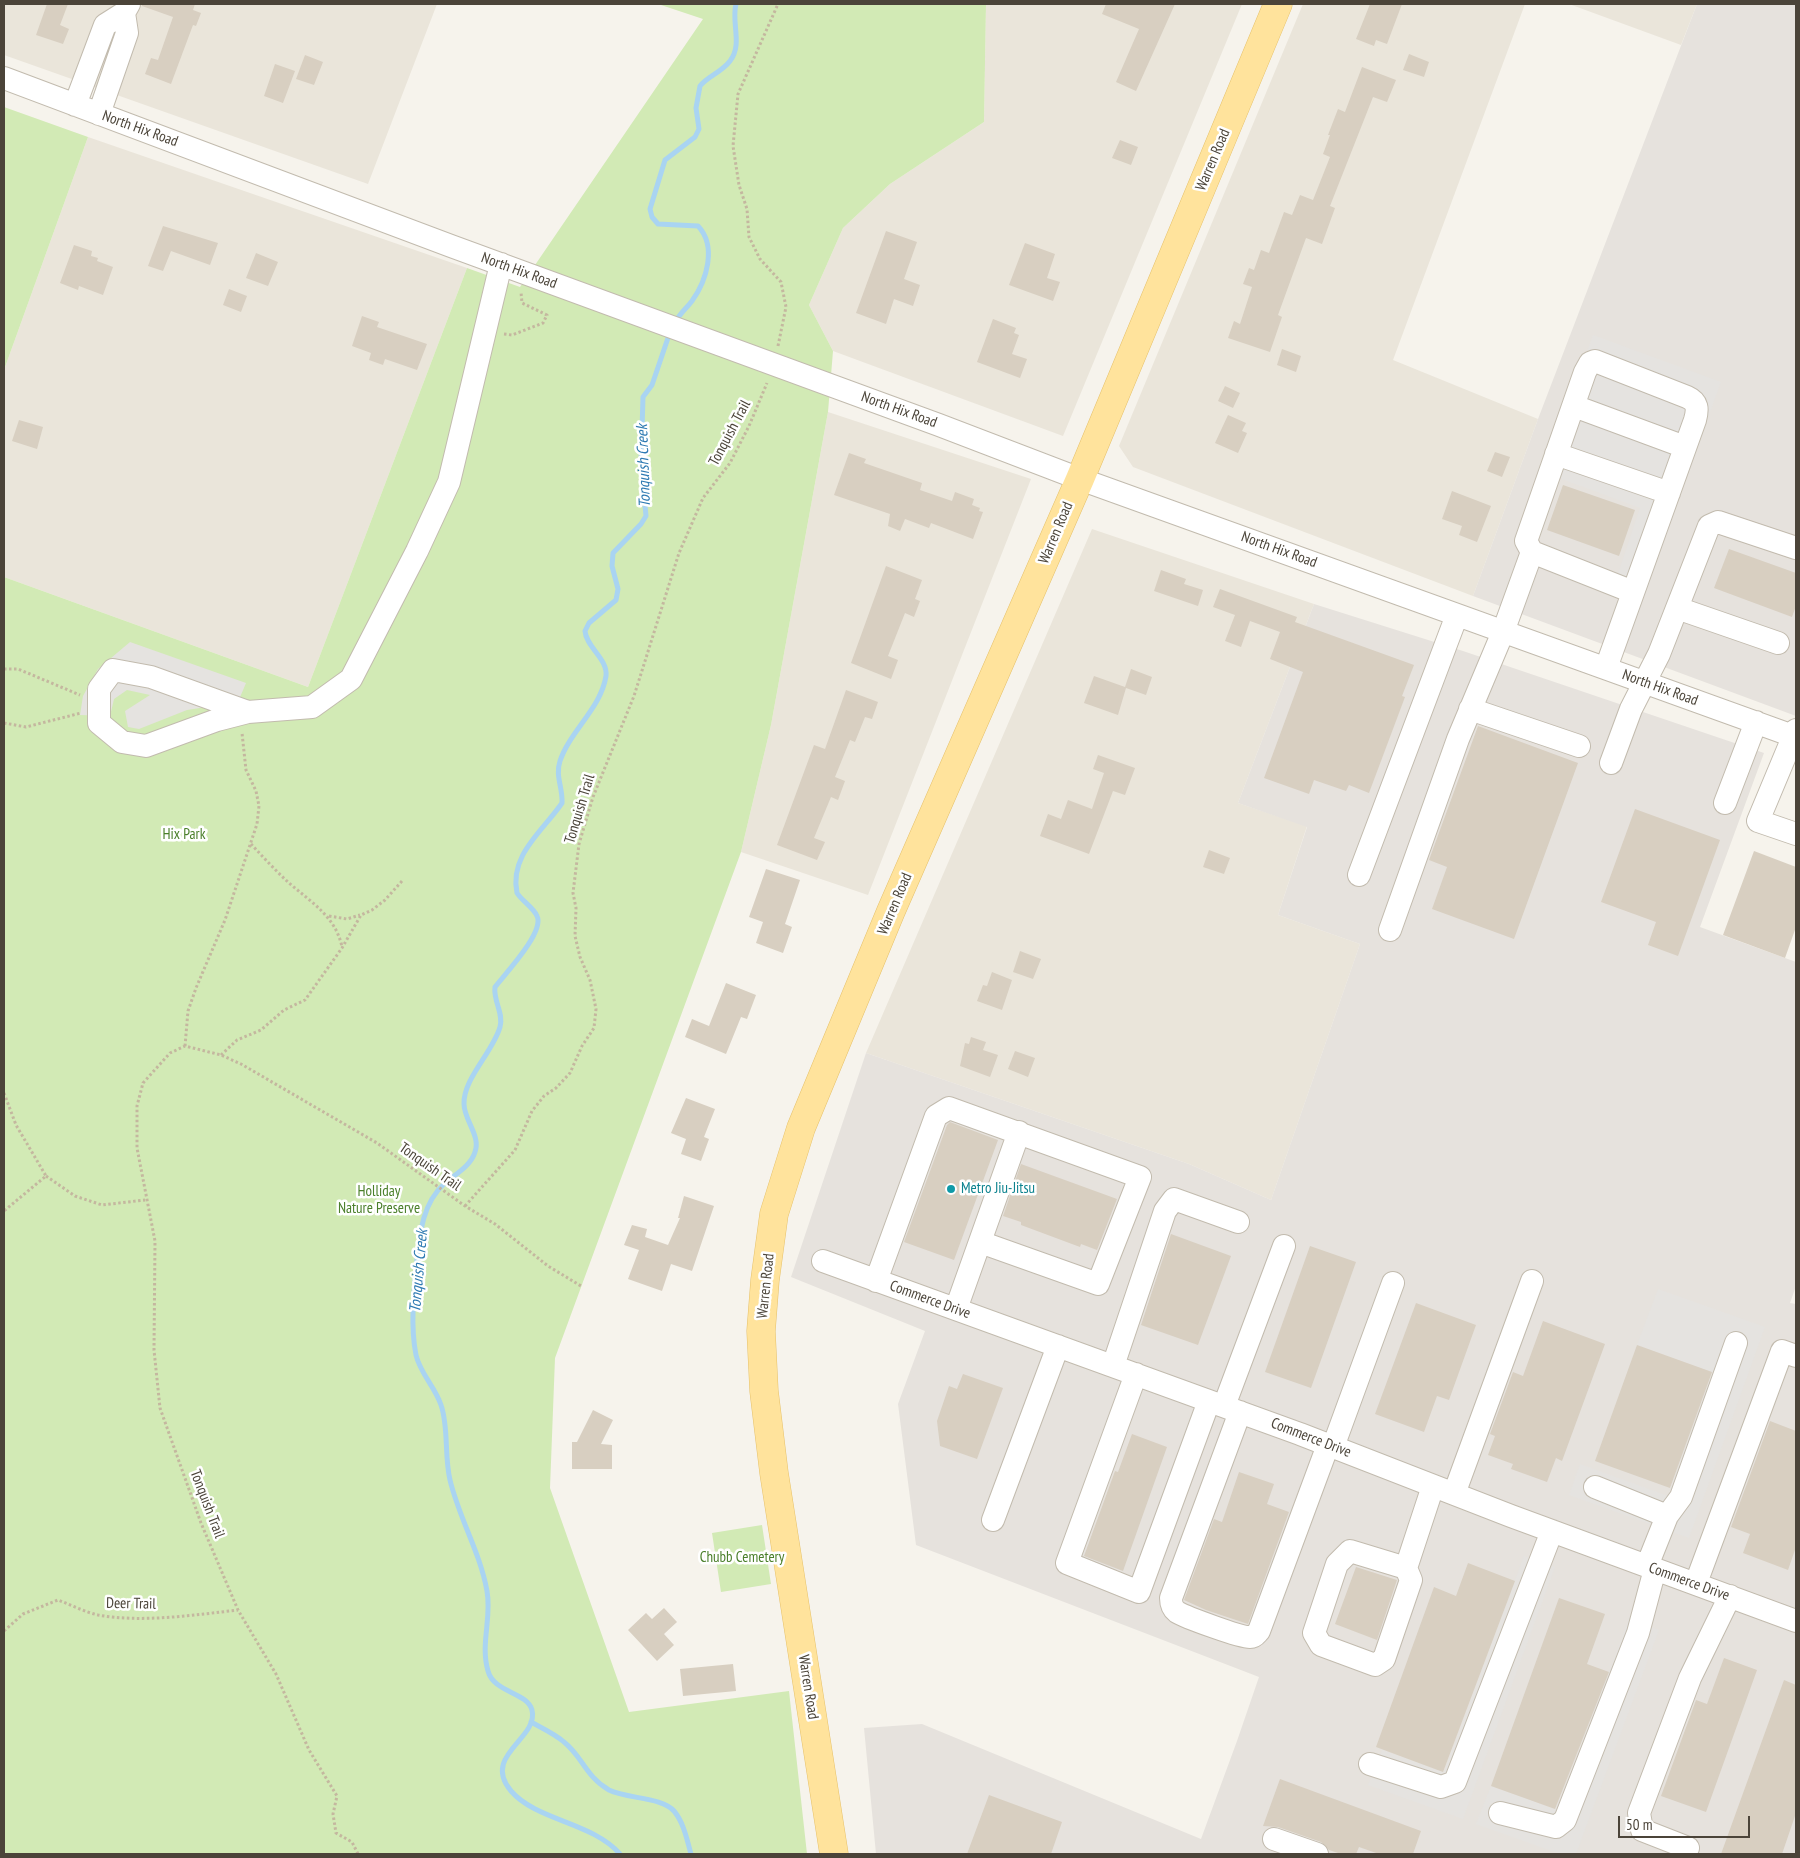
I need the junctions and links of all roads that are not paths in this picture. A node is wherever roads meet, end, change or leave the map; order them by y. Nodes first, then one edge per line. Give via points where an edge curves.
1 (1278, 4) edge
2 (126, 9) edge
3 (4, 78) edge
4 (75, 105) junction
5 (99, 114) junction
6 (511, 268) junction
7 (1574, 406) junction
8 (1685, 447) junction
9 (1556, 454) junction
10 (1080, 479) junction
11 (1669, 493) junction
12 (1796, 548) edge
13 (1532, 552) junction
14 (1633, 592) junction
15 (1678, 608) junction
16 (1456, 614) junction
17 (1503, 632) junction
18 (1778, 642) dead end
19 (1606, 668) junction
20 (1644, 683) junction
21 (1470, 709) junction
22 (244, 713) junction
23 (1756, 722) junction
24 (1795, 734) edge
25 (1579, 746) dead end
26 (1611, 763) dead end
27 (1725, 803) dead end
28 (1796, 834) edge
29 (1359, 875) dead end
30 (1390, 930) dead end
31 (1019, 1132) junction
32 (1238, 1222) dead end
33 (980, 1242) junction
34 (1284, 1246) dead end
35 (823, 1262) dead end
36 (1532, 1280) dead end
37 (876, 1281) junction
38 (1393, 1282) dead end
39 (956, 1310) junction
40 (1736, 1343) dead end
41 (1058, 1346) junction
42 (1789, 1354) edge
43 (1113, 1366) junction
44 (1136, 1374) junction
45 (1224, 1406) junction
46 (1331, 1446) junction
47 (1433, 1486) junction
48 (1595, 1487) dead end
49 (1454, 1494) junction
50 (1668, 1516) junction
51 (993, 1520) dead end
52 (1552, 1531) junction
53 (1406, 1568) junction
54 (1651, 1568) junction
55 (1696, 1584) junction
56 (1730, 1596) junction
57 (1796, 1620) edge
58 (1370, 1764) dead end
59 (1500, 1813) dead end
60 (1274, 1839) dead end
61 (1688, 1848) dead end
62 (834, 1854) edge
63 (1317, 1854) edge

1 - 10 main road, Warren Road
2 - 4 street via 105,25
2 - 5 street via 127,33
3 - 4 street, North Hix Road
4 - 5 street, North Hix Road
5 - 6 street, North Hix Road
6 - 10 street, North Hix Road
6 - 22 street via 485,331 449,482 351,679 312,708
7 - 8 street
7 - 8 street via 1588,367 1592,362 1602,362 1694,401 1696,416
7 - 9 street
8 - 11 street
9 - 11 street
9 - 13 street via 1527,536 1527,545
10 - 16 street, North Hix Road
10 - 62 main road, Warren Road via 800,1128 774,1214 762,1331 764,1391
11 - 14 street
12 - 15 street via 1718,522 1709,526
13 - 14 street
13 - 17 street
14 - 19 street
15 - 18 street
15 - 20 street
16 - 17 street, North Hix Road
16 - 29 street
17 - 19 street, North Hix Road
17 - 21 street
19 - 20 street, North Hix Road
20 - 23 street, North Hix Road
20 - 26 street
21 - 25 street
21 - 30 street
22 - 22 street via 151,677 113,670 99,689 100,723 122,742 146,746
23 - 24 street, North Hix Road
23 - 27 street
24 - 28 street via 1758,821
31 - 33 street
31 - 33 street via 1140,1177 1098,1284
31 - 37 street via 949,1108 936,1116
32 - 43 street via 1174,1199 1165,1211
33 - 39 street
34 - 45 street
35 - 37 street, Commerce Drive
36 - 49 street
37 - 39 street, Commerce Drive
38 - 46 street
39 - 41 street, Commerce Drive
40 - 50 street via 1681,1496
41 - 43 street, Commerce Drive
41 - 51 street
42 - 55 street
43 - 44 street, Commerce Drive
44 - 45 street, Commerce Drive
44 - 45 street via 1067,1563 1139,1592
45 - 46 street, Commerce Drive
45 - 46 street via 1171,1598 1176,1612 1216,1627 1248,1638 1259,1631
46 - 47 street, Commerce Drive
47 - 49 street, Commerce Drive
47 - 53 street
48 - 50 street
49 - 52 street, Commerce Drive
50 - 54 street
52 - 54 street, Commerce Drive
52 - 58 street via 1455,1782 1441,1786
53 - 53 street via 1411,1580 1384,1658 1375,1665 1321,1645 1314,1633 1336,1564 1350,1551
54 - 55 street, Commerce Drive
54 - 59 street via 1638,1632 1565,1820 1556,1827
55 - 56 street, Commerce Drive
56 - 57 street, Commerce Drive
56 - 61 street via 1690,1678 1638,1813 1642,1830
60 - 63 street

